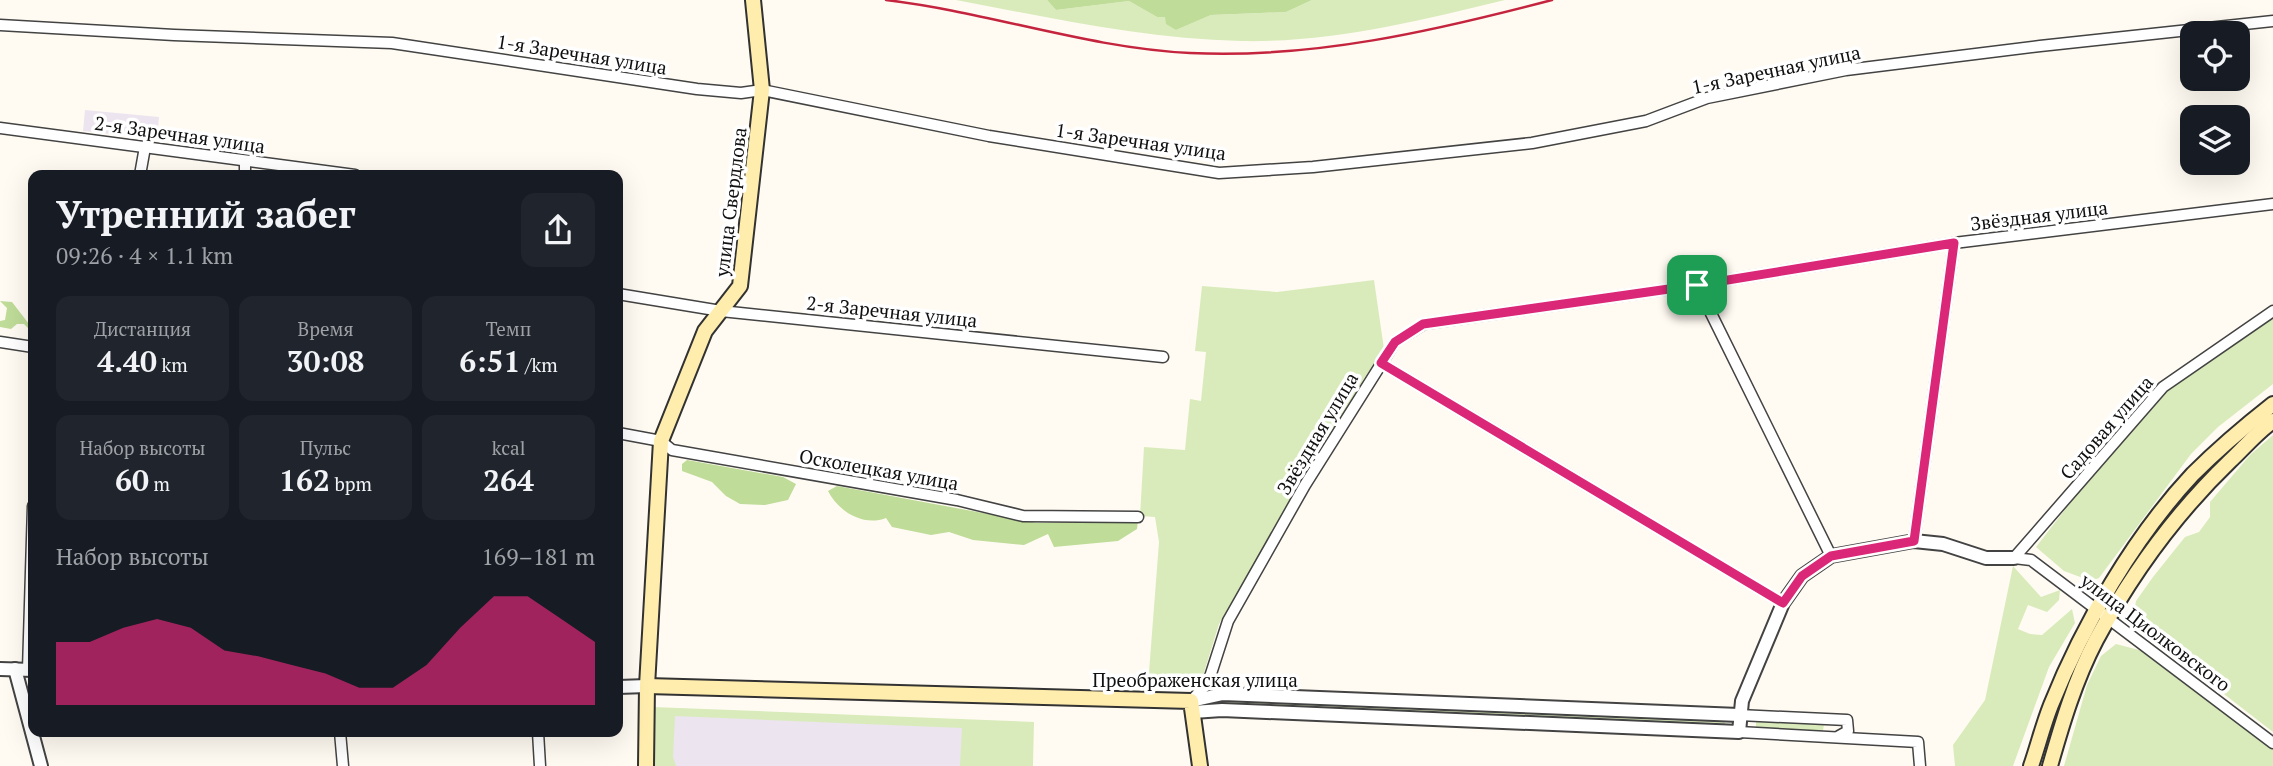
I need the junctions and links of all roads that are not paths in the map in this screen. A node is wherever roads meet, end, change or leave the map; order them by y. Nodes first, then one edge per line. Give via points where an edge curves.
1 (753, 0) edge
2 (2273, 21) edge
3 (0, 25) edge
4 (762, 90) junction
5 (0, 128) edge
6 (145, 147) junction
7 (245, 161) junction
8 (142, 170) edge
9 (245, 170) edge
10 (316, 170) edge
11 (2273, 204) edge
12 (1954, 243) junction
13 (1697, 285) junction
14 (623, 295) edge
15 (720, 311) junction
16 (2273, 311) edge
17 (0, 342) edge
18 (28, 345) edge
19 (1163, 358) dead end
20 (1381, 363) junction
21 (2273, 404) edge
22 (2273, 421) edge
23 (623, 434) edge
24 (661, 441) junction
25 (1138, 517) dead end
26 (1914, 541) junction
27 (1831, 556) junction
28 (2014, 558) junction
29 (1783, 603) junction
30 (2103, 615) junction
31 (28, 623) edge
32 (0, 668) edge
33 (26, 670) edge
34 (647, 685) junction
35 (623, 687) edge
36 (1192, 706) junction
37 (1739, 715) junction
38 (1739, 732) junction
39 (36, 737) edge
40 (341, 737) edge
41 (538, 737) edge
42 (1839, 737) junction
43 (2273, 743) edge
44 (41, 766) edge
45 (344, 766) edge
46 (540, 766) edge
47 (646, 766) edge
48 (1200, 766) edge
49 (1920, 766) edge
50 (2031, 766) edge
51 (2050, 766) edge

1 - 4 main road, улица Свердлова
2 - 4 street, 1-я Заречная улица via 1846,71 1707,99 1646,121 1532,144 1219,173 989,136
3 - 4 street, 1-я Заречная улица via 392,43 697,89
4 - 15 main road, улица Свердлова via 740,286
5 - 6 street, 2-я Заречная улица
6 - 7 street, 2-я Заречная улица
6 - 8 street
7 - 9 street
7 - 10 street, 2-я Заречная улица
11 - 12 street, Звёздная улица
12 - 13 street, Звёздная улица
12 - 26 street
13 - 20 street, Звёздная улица via 1423,324 1395,342
13 - 27 street
14 - 15 street, 2-я Заречная улица
15 - 19 street, 2-я Заречная улица
15 - 24 main road, улица Свердлова via 705,331
16 - 28 street, Садовая улица via 2163,387
17 - 18 street
20 - 29 street
20 - 36 street, Звёздная улица via 1228,621 1208,682
21 - 30 main road via 2193,475 2158,517 2123,568
22 - 30 main road via 2181,512
23 - 24 street, Осколецкая улица
24 - 25 street, Осколецкая улица via 672,450 957,500 1023,516
24 - 34 main road, улица Свердлова
26 - 27 street
26 - 28 street via 1943,544 1986,558
27 - 29 street via 1802,576
28 - 30 street, улица Циолковского via 2031,560
29 - 37 street
30 - 43 street, улица Циолковского
30 - 50 main road via 2081,639 2050,706
30 - 51 main road
31 - 33 street
32 - 33 street
34 - 35 street
34 - 36 main road, Преображенская улица
34 - 47 main road, улица Свердлова
36 - 37 street, Преображенская улица via 1223,694
36 - 38 street, Преображенская улица
36 - 48 main road
37 - 38 street
37 - 42 street, Преображенская улица via 1847,720 1848,731
38 - 42 street, Преображенская улица
39 - 44 street
40 - 45 street
41 - 46 street
42 - 49 street, Преображенская улица via 1918,742

